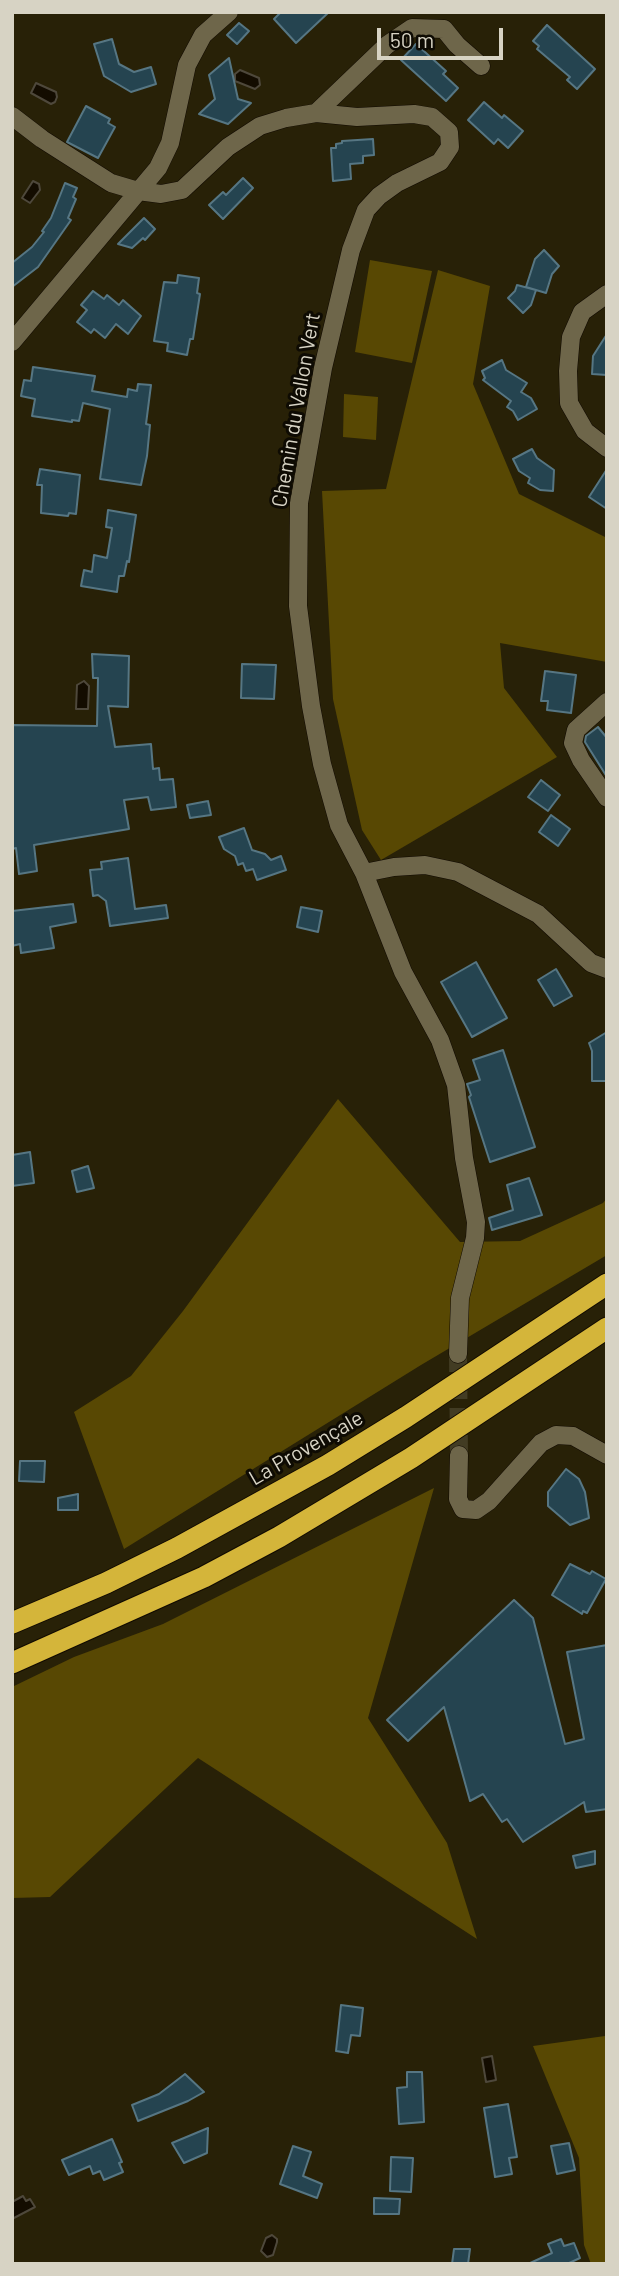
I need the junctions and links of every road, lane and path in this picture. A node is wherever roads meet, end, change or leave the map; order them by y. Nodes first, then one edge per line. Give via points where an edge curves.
1 (229, 12) edge
2 (481, 66) dead end
3 (316, 113) junction
4 (12, 116) edge
5 (138, 191) junction
6 (607, 294) edge
7 (13, 340) edge
8 (607, 447) edge
9 (607, 702) edge
10 (607, 798) edge
11 (364, 873) junction
12 (607, 969) edge
13 (607, 1284) edge
14 (607, 1328) edge
15 (458, 1354) tunnel mouth
16 (459, 1455) tunnel mouth
17 (607, 1455) edge
18 (12, 1623) edge
19 (12, 1663) edge

1 - 5 street via 203,35 187,65 170,143 158,168
2 - 3 street via 444,29 412,28 387,45
3 - 5 street, Chemin du Vallon Vert via 260,126 228,147 182,190 162,194
3 - 11 street, Chemin du Vallon Vert via 432,117 449,132 450,147 440,162 397,183 366,210 351,250 323,368 299,503 298,606 311,706 338,825
4 - 5 street, Chemin du Vallon Vert via 111,183
5 - 7 street
6 - 8 street via 582,312 571,337 568,371 569,403 585,431
9 - 10 street via 576,730 573,743
11 - 12 street via 425,866 458,872 538,914 591,963
11 - 15 street, Chemin du Vallon Vert via 403,972 440,1040 456,1085 475,1222 460,1298
13 - 18 highway, La Provençale via 328,1465 177,1548
14 - 19 highway via 411,1458 279,1536 191,1583
16 - 17 street via 458,1500 463,1509 476,1510 541,1443 556,1434 573,1436

